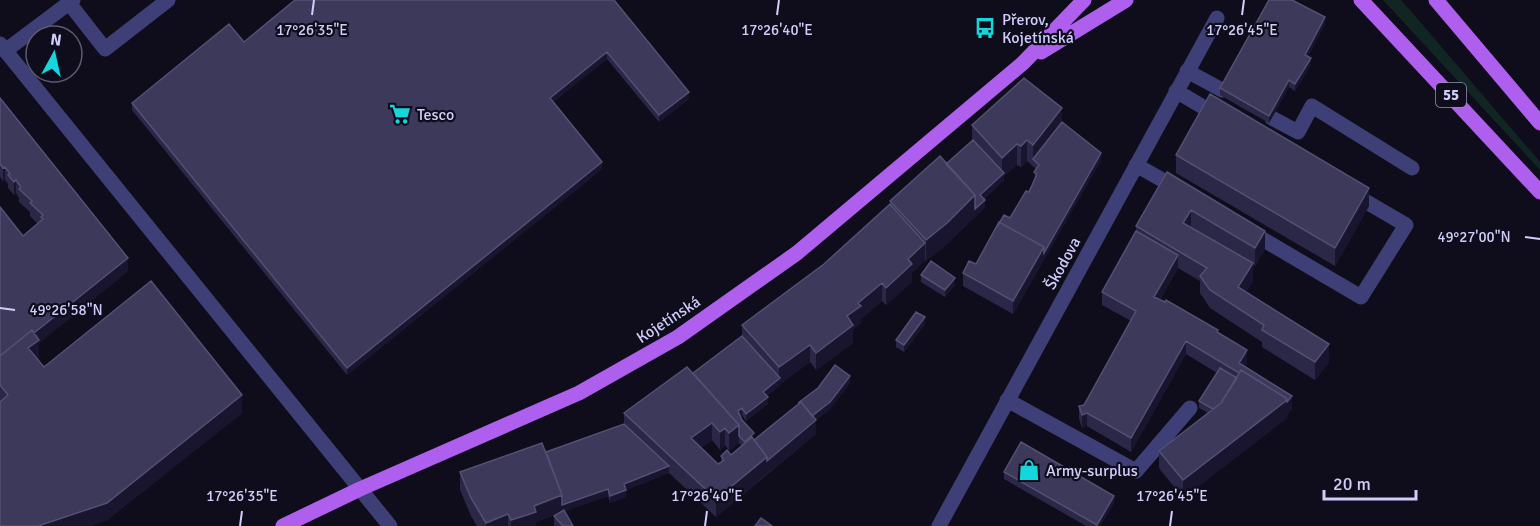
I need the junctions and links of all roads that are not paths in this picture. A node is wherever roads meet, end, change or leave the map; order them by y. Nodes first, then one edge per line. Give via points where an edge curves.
1 (168, 0) edge
2 (1084, 0) edge
3 (1126, 0) edge
4 (1361, 0) edge
5 (1436, 0) edge
6 (1441, 0) edge
7 (71, 1) edge
8 (1450, 16) junction
9 (1217, 18) dead end
10 (3, 47) edge
11 (1023, 63) junction
12 (1187, 71) junction
13 (1222, 90) edge
14 (1176, 91) junction
15 (1272, 118) edge
16 (1540, 123) edge
17 (1236, 126) edge
18 (1136, 165) junction
19 (1412, 168) dead end
20 (1336, 184) edge
21 (1540, 192) edge
22 (1196, 200) edge
23 (1237, 224) edge
24 (1007, 400) junction
25 (1190, 408) dead end
26 (360, 489) junction
27 (283, 526) edge
28 (390, 526) edge
29 (939, 526) edge

1 - 7 street via 105,49
2 - 11 main road, Kojetínská
3 - 11 main road, Kojetínská
4 - 21 main road, 55
5 - 8 main road
6 - 8 main road
7 - 10 street
8 - 16 main road
9 - 12 street, Škodova
10 - 26 street
11 - 26 main road, Kojetínská via 797,253 678,337 579,393
12 - 13 street
12 - 14 street, Škodova
14 - 17 street
14 - 18 street, Škodova
15 - 19 street via 1298,132 1312,106
18 - 22 street
18 - 24 street, Škodova
20 - 23 street via 1406,225 1360,297
24 - 25 street via 1136,471
24 - 29 street, Škodova
26 - 27 main road, Kojetínská
26 - 28 street

